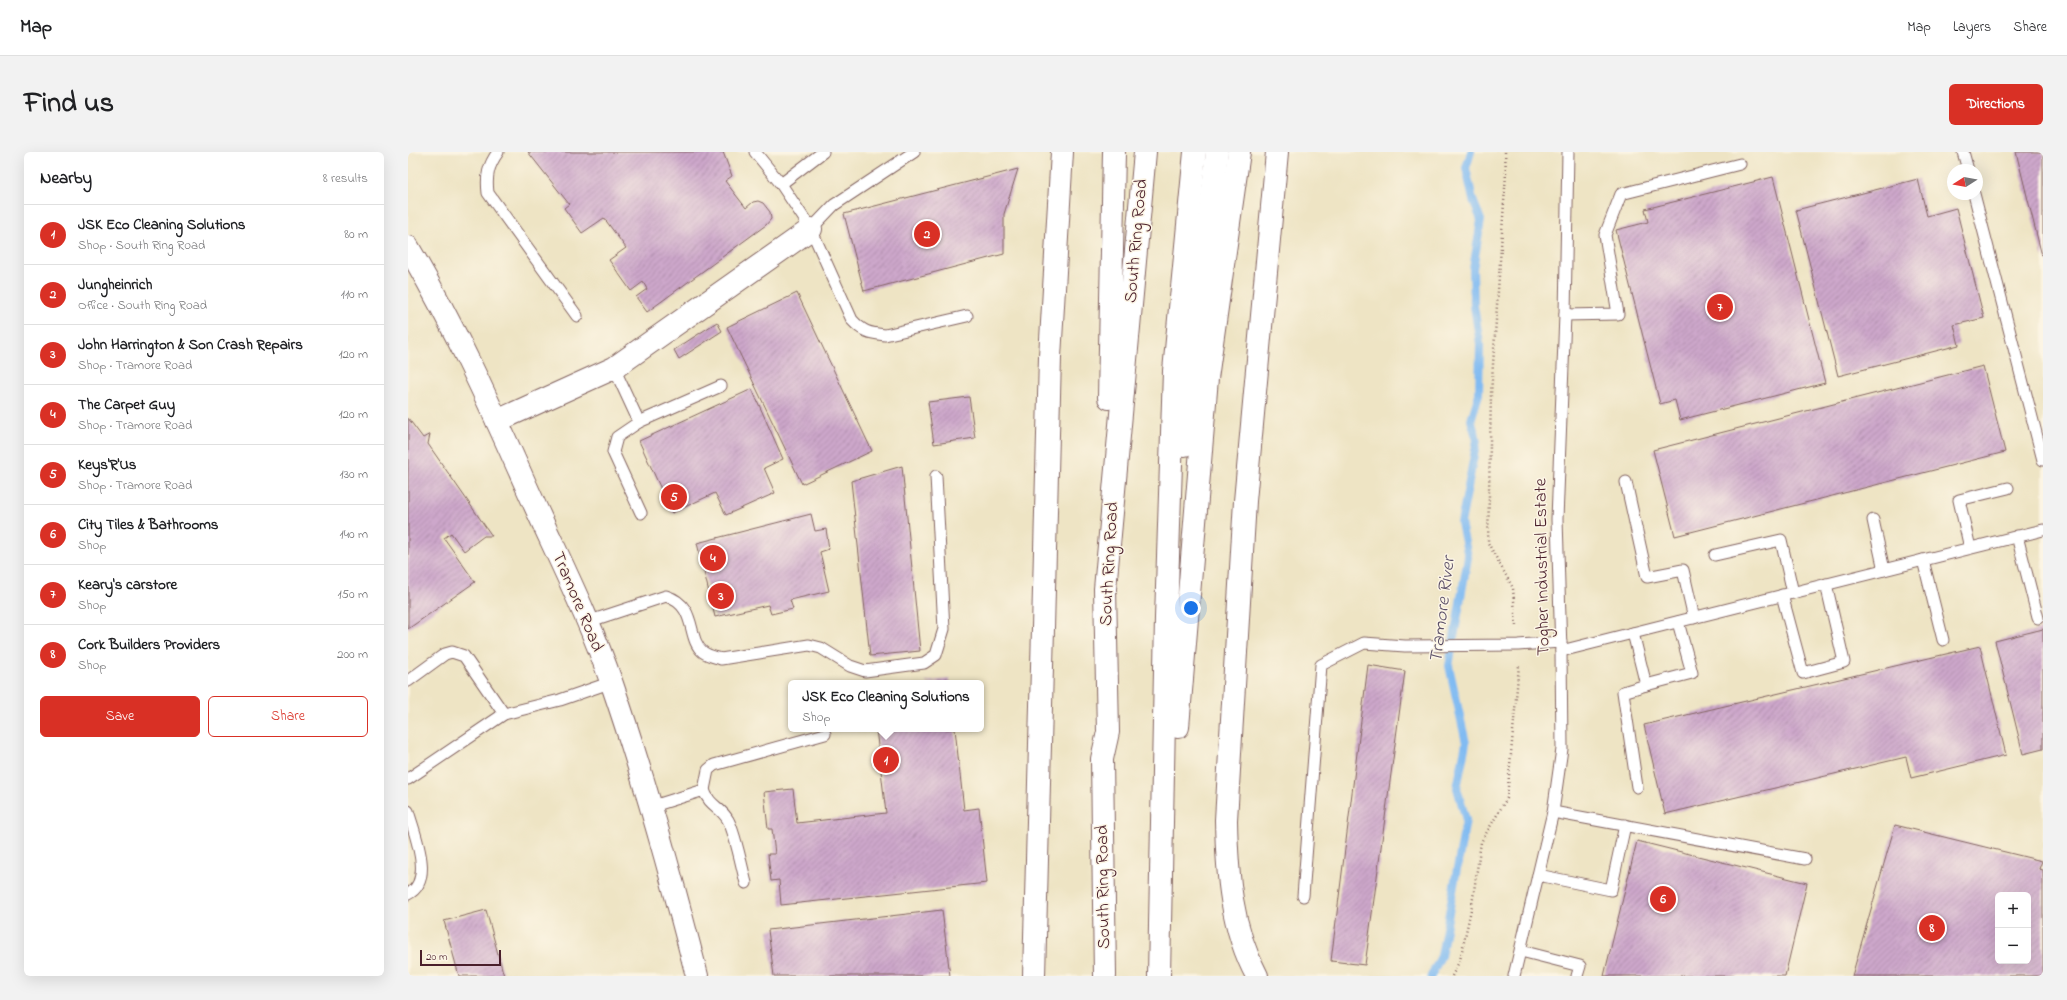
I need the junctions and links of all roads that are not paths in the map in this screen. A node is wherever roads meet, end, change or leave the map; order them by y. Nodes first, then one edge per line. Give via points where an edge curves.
1 (498, 152) edge
2 (755, 152) edge
3 (823, 152) edge
4 (914, 152) edge
5 (1062, 152) edge
6 (1114, 152) edge
7 (1145, 152) edge
8 (1195, 152) edge
9 (1217, 152) edge
10 (1239, 152) edge
11 (1277, 152) edge
12 (1568, 152) edge
13 (1963, 152) edge
14 (1740, 164) dead end
15 (1966, 164) edge
16 (781, 184) junction
17 (1976, 200) edge
18 (811, 229) junction
19 (408, 248) edge
20 (1565, 315) junction
21 (577, 316) dead end
22 (967, 316) dead end
23 (614, 368) junction
24 (721, 386) dead end
25 (497, 421) junction
26 (639, 422) junction
27 (2043, 460) edge
28 (936, 476) dead end
29 (1626, 482) dead end
30 (2008, 488) dead end
31 (641, 513) dead end
32 (1873, 520) dead end
33 (2043, 530) edge
34 (2017, 536) junction
35 (1970, 548) junction
36 (1715, 555) dead end
37 (1923, 560) junction
38 (1884, 570) junction
39 (1826, 584) junction
40 (1105, 589) junction
41 (1787, 594) junction
42 (1166, 618) junction
43 (1694, 618) junction
44 (2038, 618) dead end
45 (587, 622) junction
46 (1678, 622) junction
47 (1633, 633) junction
48 (1943, 640) dead end
49 (1561, 647) junction
50 (408, 681) edge
51 (612, 682) junction
52 (1646, 685) junction
53 (504, 714) junction
54 (825, 734) dead end
55 (408, 779) edge
56 (1637, 787) dead end
57 (704, 790) junction
58 (650, 807) junction
59 (408, 810) edge
60 (1553, 812) junction
61 (1625, 825) junction
62 (1805, 859) dead end
63 (1538, 875) junction
64 (746, 883) dead end
65 (408, 894) edge
66 (1303, 896) dead end
67 (1159, 950) junction
68 (1521, 951) junction
69 (696, 976) edge
70 (1034, 976) edge
71 (1105, 976) edge
72 (1159, 976) edge
73 (1257, 976) edge
74 (1514, 976) edge
75 (1577, 976) edge

1 - 21 lane via 490,163 486,176 488,193
2 - 16 lane
3 - 16 lane
4 - 18 lane via 834,205
5 - 70 main road via 1050,364
6 - 40 main road
7 - 40 main road, South Ring Road
8 - 42 main road via 1174,371
9 - 42 main road
10 - 67 main road via 1207,378
11 - 73 main road via 1245,501 1226,820 1227,866 1231,893 1243,945
12 - 20 lane, Togher Industrial Estate
13 - 15 lane
14 - 20 lane via 1621,194 1605,235 1618,314
16 - 18 lane
17 - 27 lane
18 - 22 lane via 852,320 861,330 885,335
18 - 23 main road
19 - 25 main road, Tramore Road via 457,338
20 - 49 lane, Togher Industrial Estate via 1557,519
23 - 25 main road
23 - 26 lane
24 - 26 lane
25 - 45 main road, Tramore Road
26 - 31 lane via 620,434 613,452
28 - 45 lane via 944,629 936,655 924,663 865,671 850,666 821,648 809,645 721,659 711,656 699,647 682,605 674,598 666,596
29 - 43 lane via 1647,577 1683,570
30 - 35 lane via 1959,500
32 - 38 lane
33 - 34 lane
34 - 35 lane
34 - 44 lane
35 - 37 lane
36 - 41 lane via 1780,540
37 - 38 lane
37 - 48 lane
38 - 39 lane
39 - 41 lane
39 - 41 lane via 1844,662 1803,673
40 - 71 main road, South Ring Road via 1108,732 1102,759
41 - 43 lane
42 - 67 main road
43 - 46 lane
45 - 51 main road, Tramore Road
46 - 47 lane
46 - 52 lane via 1692,673
47 - 49 lane
47 - 52 lane
49 - 60 lane, Togher Industrial Estate via 1562,750
49 - 66 lane via 1364,643 1321,665
50 - 53 lane via 445,654 458,653 464,656
51 - 53 lane via 560,700
51 - 58 main road, Tramore Road
52 - 56 lane via 1623,692
53 - 55 lane
54 - 57 lane via 714,765 708,770
57 - 58 lane
57 - 64 lane via 711,804 729,821
58 - 69 main road, Tramore Road
59 - 65 lane via 421,861 422,880 414,891
60 - 61 lane
60 - 63 lane, Togher Industrial Estate
61 - 62 lane
61 - 63 lane via 1611,890
63 - 68 lane, Togher Industrial Estate
67 - 72 main road
68 - 74 lane, Togher Industrial Estate
68 - 75 lane via 1580,966

